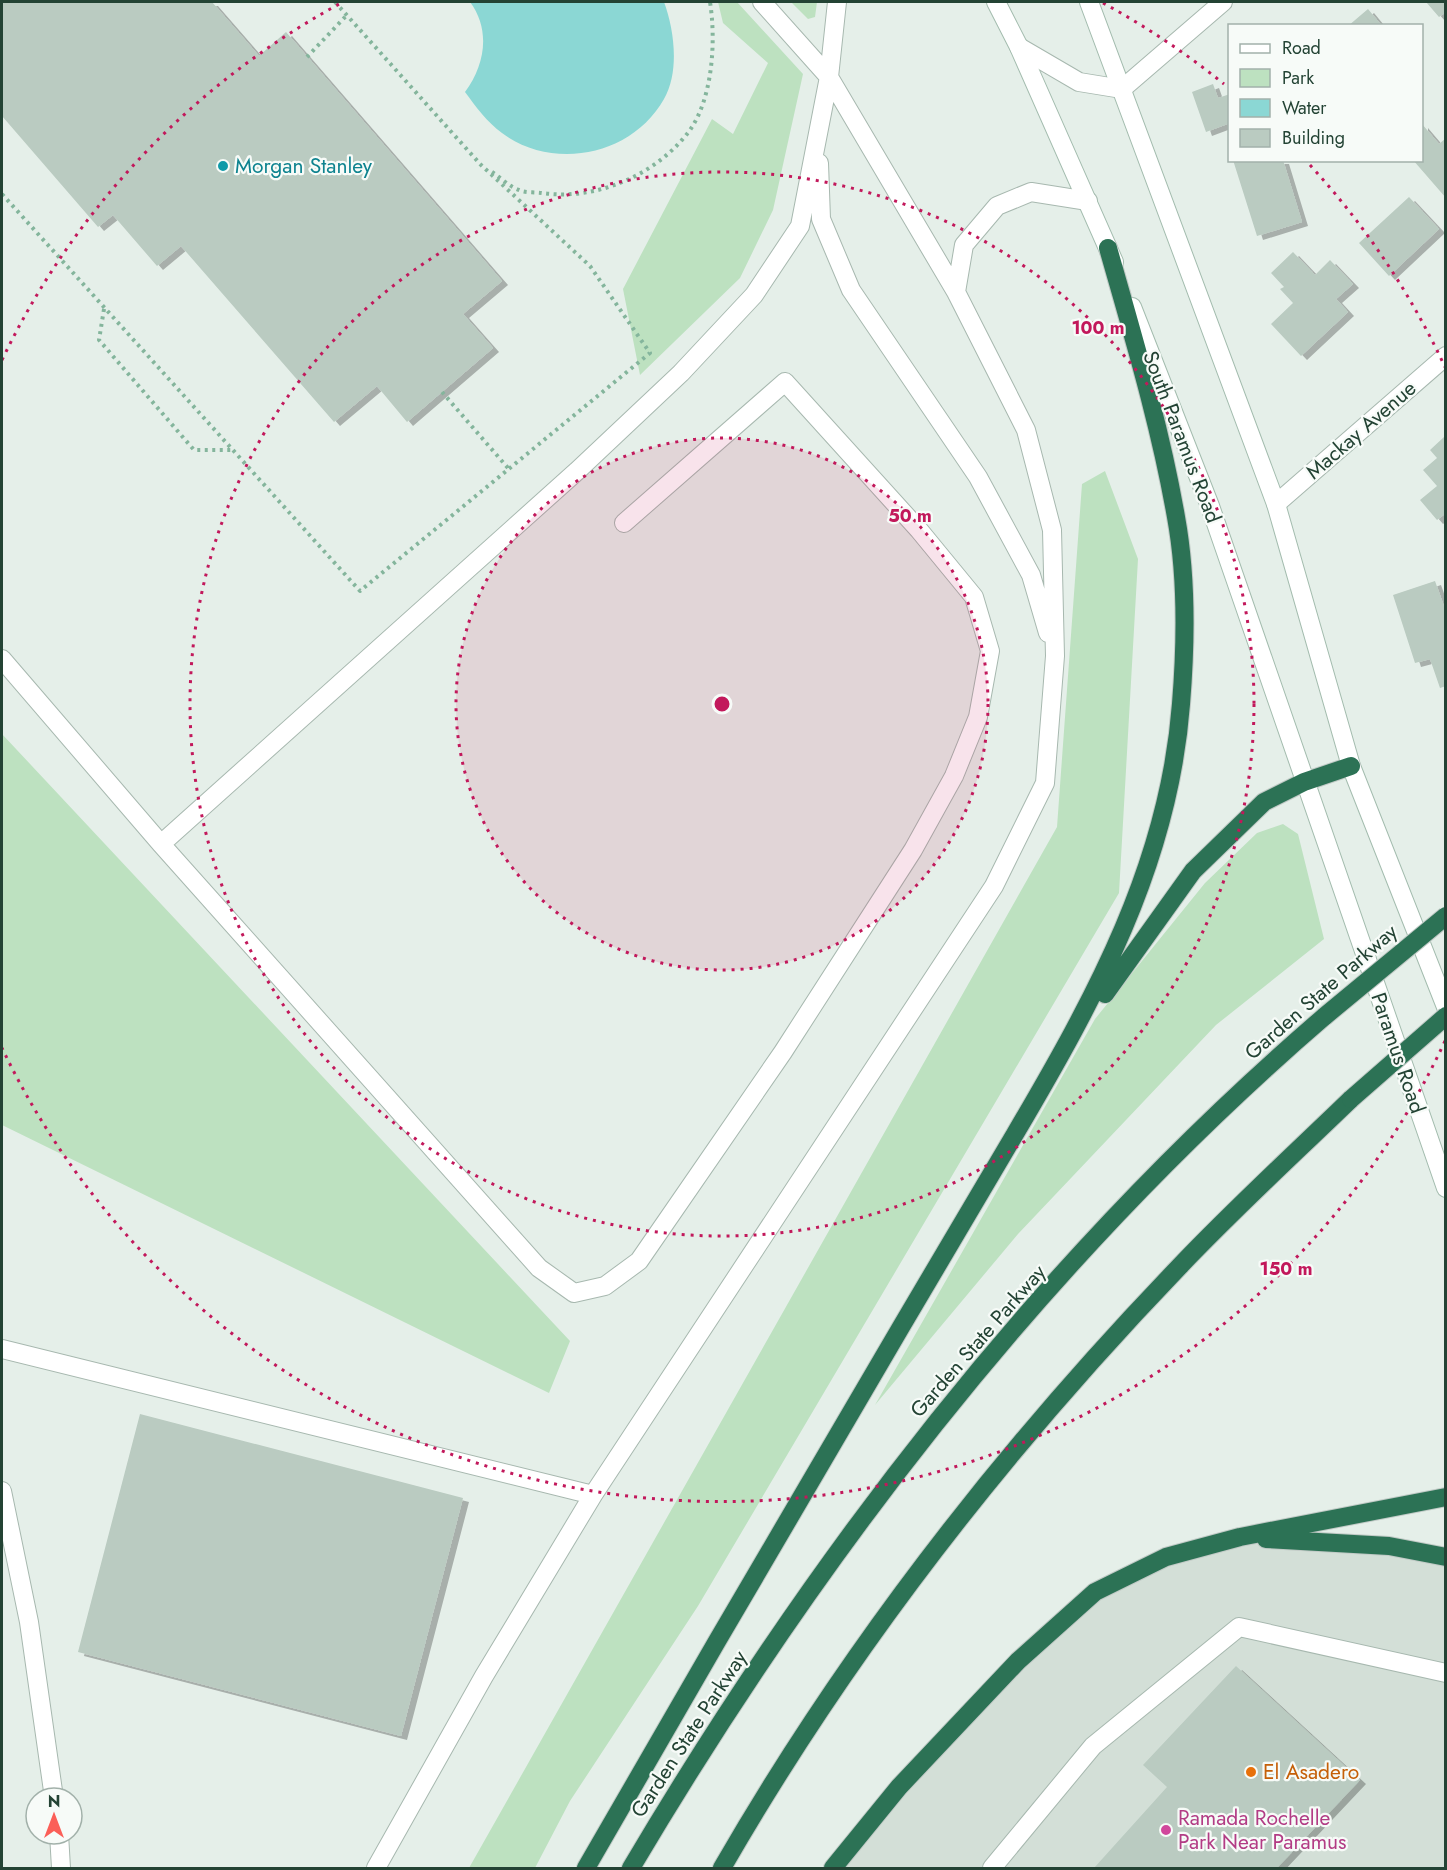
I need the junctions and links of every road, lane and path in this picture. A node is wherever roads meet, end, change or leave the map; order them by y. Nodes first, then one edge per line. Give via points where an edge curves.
1 (335, 2) edge
2 (710, 2) edge
3 (762, 2) edge
4 (837, 2) edge
5 (996, 2) edge
6 (1089, 2) edge
7 (1223, 2) edge
8 (347, 15) junction
9 (1019, 47) junction
10 (307, 57) dead end
11 (829, 77) junction
12 (1122, 89) junction
13 (818, 131) junction
14 (480, 164) junction
15 (2, 194) edge
16 (1088, 201) junction
17 (1108, 248) junction
18 (956, 292) junction
19 (104, 308) junction
20 (1446, 356) edge
21 (442, 392) dead end
22 (232, 450) junction
23 (508, 468) junction
24 (1276, 504) junction
25 (624, 523) dead end
26 (1055, 656) junction
27 (2, 659) edge
28 (1351, 766) junction
29 (1304, 782) junction
30 (161, 844) junction
31 (1446, 916) edge
32 (1446, 1007) edge
33 (1446, 1016) edge
34 (1053, 1069) junction
35 (1446, 1188) edge
36 (2, 1349) edge
37 (2, 1491) edge
38 (593, 1495) junction
39 (1446, 1497) edge
40 (1240, 1537) junction
41 (1446, 1557) edge
42 (1446, 1673) edge
43 (52, 1786) edge
44 (60, 1846) edge
45 (61, 1869) edge
46 (375, 1869) edge
47 (586, 1869) edge
48 (631, 1869) edge
49 (722, 1869) edge
50 (833, 1869) edge
51 (992, 1869) edge

1 - 8 path
2 - 14 path via 710,70 702,107 690,129 668,154 635,176 607,188 562,196 519,190
3 - 11 main road
4 - 11 main road
5 - 9 main road, South Paramus Road
6 - 12 main road
7 - 12 main road
8 - 10 path
8 - 14 path
9 - 12 main road via 1079,82
9 - 16 main road, South Paramus Road
11 - 13 main road
11 - 18 main road
12 - 24 main road
13 - 26 main road via 821,219 851,290 978,477 1031,575
13 - 30 main road via 800,226 754,295 681,373 577,471
14 - 23 path via 590,266 650,353
15 - 19 path
16 - 17 main road, South Paramus Road
16 - 18 main road via 1031,192 997,206 963,244
17 - 29 main road, South Paramus Road via 1210,506
17 - 34 highway via 1149,392 1177,520 1185,616 1181,707 1168,798 1139,894 1102,980
18 - 26 main road via 1026,429 1052,530
19 - 22 path
19 - 22 path via 99,340 194,450
20 - 24 main road, Mackay Avenue
21 - 23 path
22 - 23 path via 360,591
24 - 28 main road
25 - 30 main road via 785,382 974,597 990,651 978,717 954,776 913,850 783,1052 639,1261 605,1286 574,1293 539,1269
26 - 38 main road via 1045,783 994,886
27 - 30 main road
28 - 29 highway
28 - 32 main road
29 - 34 highway via 1264,802 1193,872
29 - 35 main road, Paramus Road
31 - 48 highway, Garden State Parkway, bridge via 1272,1061 1121,1212 987,1361 874,1501 769,1652
33 - 49 highway, bridge via 1351,1099 1179,1267 1048,1412 936,1551 827,1700
34 - 47 highway
36 - 38 main road
37 - 43 main road via 29,1622
38 - 46 main road via 484,1676
39 - 40 highway
40 - 41 highway via 1389,1546
40 - 50 highway via 1166,1557 1095,1592 1018,1661 970,1711 899,1787
42 - 51 main road via 1239,1626 1094,1746
44 - 45 main road

